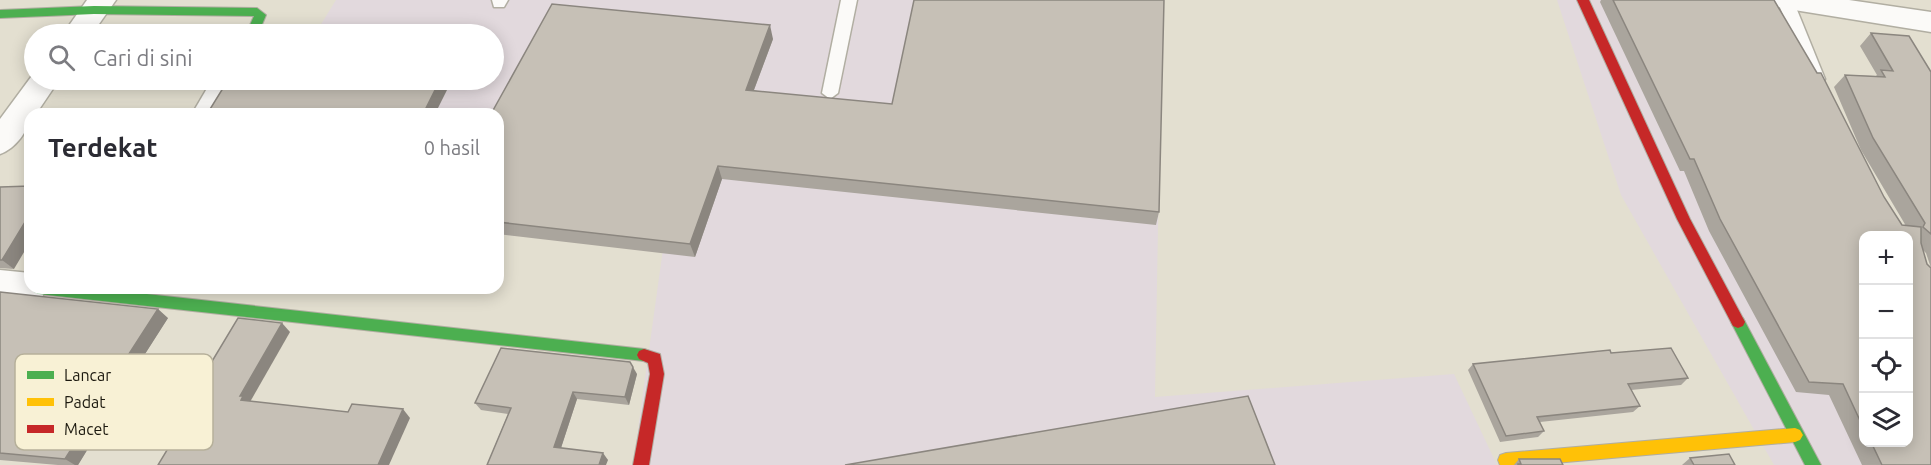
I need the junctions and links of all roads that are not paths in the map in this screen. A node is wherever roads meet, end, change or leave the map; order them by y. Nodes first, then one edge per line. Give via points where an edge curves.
1 (849, 0) edge
2 (1583, 0) edge
3 (1787, 0) edge
4 (98, 5) edge
5 (0, 14) edge
6 (1931, 22) edge
7 (84, 24) edge
8 (257, 24) edge
9 (38, 90) edge
10 (221, 90) edge
11 (830, 93) dead end
12 (1824, 95) edge
13 (25, 108) edge
14 (211, 108) edge
15 (24, 109) edge
16 (0, 142) edge
17 (0, 284) edge
18 (24, 286) edge
19 (124, 294) edge
20 (1795, 435) junction
21 (1506, 460) dead end
22 (641, 465) edge
23 (1813, 465) edge

1 - 11 lane
2 - 20 street via 1684,219
3 - 6 street
3 - 12 lane
4 - 5 street
4 - 7 street
4 - 8 street via 257,12
9 - 13 street
10 - 14 street
15 - 16 street
17 - 18 street
19 - 22 street via 637,352 654,359 657,374
20 - 21 street
20 - 23 street

